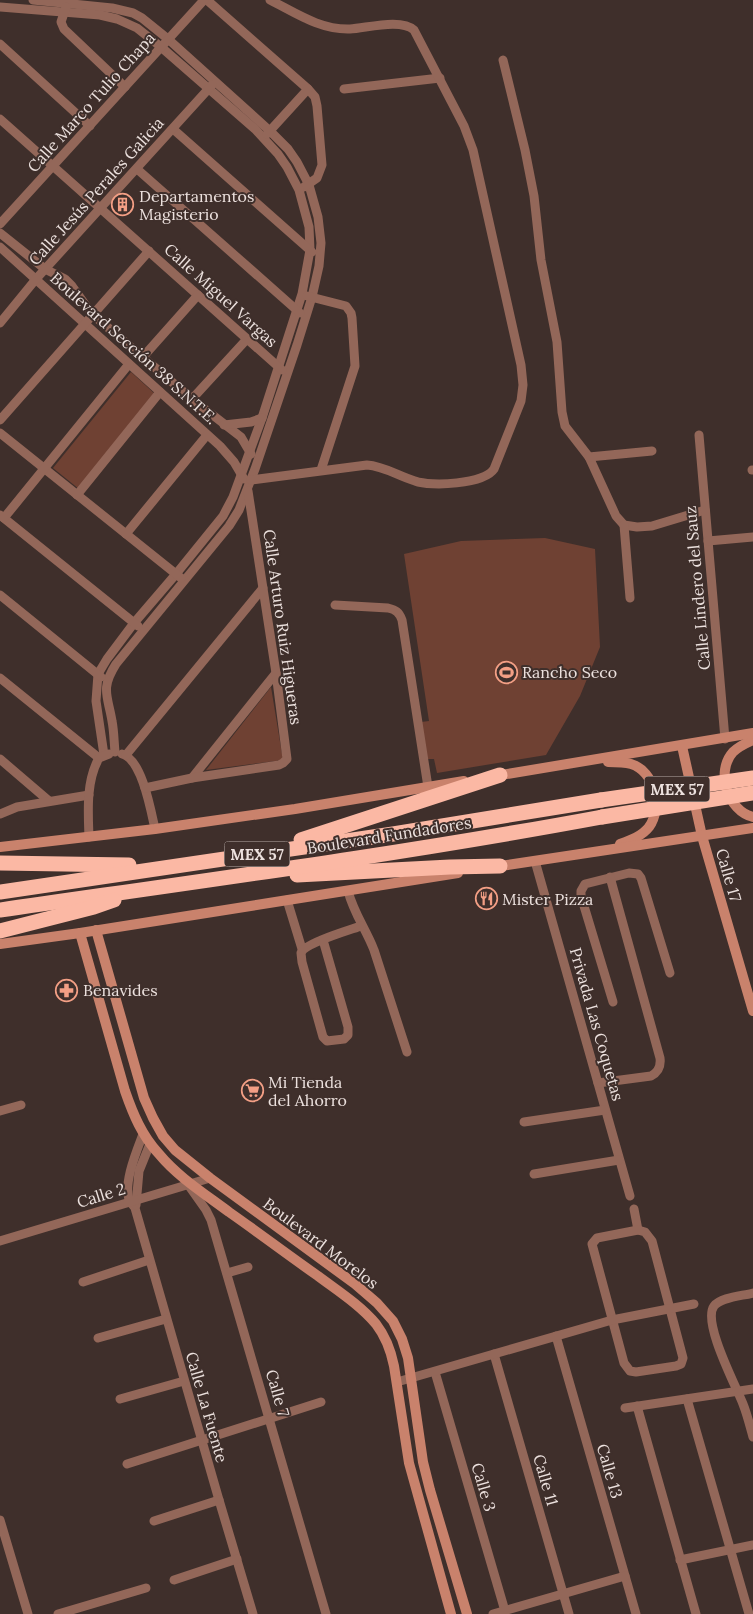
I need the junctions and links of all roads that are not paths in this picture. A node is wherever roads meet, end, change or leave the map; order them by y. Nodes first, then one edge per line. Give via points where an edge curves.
1 (33, 0) edge
2 (205, 0) edge
3 (270, 0) edge
4 (68, 1) edge
5 (0, 7) edge
6 (65, 12) junction
7 (168, 39) junction
8 (0, 44) edge
9 (162, 47) junction
10 (503, 60) dead end
11 (440, 78) junction
12 (216, 81) junction
13 (125, 86) junction
14 (209, 89) junction
15 (308, 89) junction
16 (344, 89) dead end
17 (2, 125) edge
18 (90, 126) junction
19 (173, 129) junction
20 (270, 131) junction
21 (264, 138) junction
22 (53, 166) junction
23 (137, 170) junction
24 (309, 185) junction
25 (299, 190) junction
26 (101, 209) junction
27 (0, 224) edge
28 (0, 233) edge
29 (0, 247) edge
30 (310, 250) junction
31 (149, 251) junction
32 (320, 258) junction
33 (46, 269) junction
34 (36, 279) junction
35 (302, 294) junction
36 (198, 296) junction
37 (312, 297) junction
38 (297, 311) junction
39 (92, 314) junction
40 (305, 318) junction
41 (0, 323) edge
42 (84, 323) junction
43 (247, 339) junction
44 (142, 358) junction
45 (129, 364) junction
46 (279, 367) junction
47 (287, 374) junction
48 (160, 392) junction
49 (192, 399) junction
50 (262, 418) junction
51 (0, 420) edge
52 (224, 425) junction
53 (0, 433) edge
54 (207, 434) junction
55 (699, 436) dead end
56 (250, 451) junction
57 (652, 451) dead end
58 (589, 457) junction
59 (44, 468) junction
60 (255, 469) junction
61 (321, 470) junction
62 (242, 475) junction
63 (249, 484) junction
64 (78, 495) junction
65 (705, 510) junction
66 (2, 516) edge
67 (624, 525) junction
68 (126, 534) junction
69 (753, 537) edge
70 (708, 541) junction
71 (176, 574) junction
72 (185, 581) junction
73 (263, 588) junction
74 (0, 595) edge
75 (630, 598) dead end
76 (334, 604) dead end
77 (134, 623) junction
78 (144, 631) junction
79 (276, 673) junction
80 (98, 674) junction
81 (0, 678) edge
82 (107, 682) junction
83 (753, 733) edge
84 (725, 739) junction
85 (753, 740) edge
86 (682, 746) junction
87 (115, 752) junction
88 (126, 755) junction
89 (102, 756) junction
90 (0, 759) edge
91 (589, 761) junction
92 (500, 775) junction
93 (192, 778) junction
94 (753, 778) edge
95 (428, 787) junction
96 (146, 788) junction
97 (753, 793) edge
98 (89, 795) junction
99 (49, 801) junction
100 (0, 814) edge
101 (753, 817) edge
102 (155, 828) junction
103 (753, 828) edge
104 (702, 836) junction
105 (89, 837) junction
106 (0, 847) edge
107 (595, 852) junction
108 (260, 854) junction
109 (530, 861) junction
110 (0, 864) edge
111 (503, 865) junction
112 (173, 866) junction
113 (243, 875) junction
114 (610, 878) junction
115 (150, 888) junction
116 (348, 891) junction
117 (0, 892) edge
118 (287, 900) junction
119 (0, 910) edge
120 (362, 926) junction
121 (96, 930) junction
122 (0, 931) edge
123 (80, 933) junction
124 (323, 940) junction
125 (0, 944) edge
126 (302, 949) junction
127 (670, 974) dead end
128 (613, 1002) dead end
129 (753, 1012) edge
130 (406, 1052) dead end
131 (598, 1083) junction
132 (21, 1105) dead end
133 (605, 1110) junction
134 (0, 1111) edge
135 (524, 1122) dead end
136 (143, 1134) junction
137 (150, 1144) junction
138 (619, 1160) junction
139 (534, 1174) dead end
140 (210, 1178) junction
141 (191, 1185) junction
142 (630, 1196) dead end
143 (134, 1203) junction
144 (634, 1209) dead end
145 (638, 1230) junction
146 (0, 1241) edge
147 (149, 1260) junction
148 (248, 1267) dead end
149 (227, 1273) junction
150 (82, 1282) dead end
151 (753, 1294) edge
152 (694, 1304) dead end
153 (671, 1310) junction
154 (166, 1319) junction
155 (612, 1320) junction
156 (556, 1336) junction
157 (98, 1338) dead end
158 (494, 1354) junction
159 (435, 1372) junction
160 (411, 1379) junction
161 (184, 1381) junction
162 (397, 1382) junction
163 (753, 1389) edge
164 (737, 1392) junction
165 (120, 1399) dead end
166 (687, 1399) junction
167 (321, 1402) dead end
168 (636, 1406) junction
169 (625, 1408) dead end
170 (269, 1418) junction
171 (753, 1437) edge
172 (201, 1440) junction
173 (128, 1464) dead end
174 (219, 1500) junction
175 (0, 1520) edge
176 (154, 1521) dead end
177 (753, 1545) edge
178 (730, 1549) junction
179 (236, 1559) junction
180 (680, 1560) junction
181 (625, 1576) junction
182 (174, 1580) dead end
183 (146, 1588) dead end
184 (564, 1594) junction
185 (505, 1611) junction
186 (28, 1614) edge
187 (58, 1614) edge
188 (254, 1614) edge
189 (326, 1614) edge
190 (451, 1614) edge
191 (467, 1614) edge
192 (493, 1614) edge
193 (569, 1614) edge
194 (636, 1614) edge
195 (696, 1614) edge
196 (750, 1614) edge

1 - 4 street
2 - 7 street, Calle Marco Tulio Chapa
2 - 15 street
3 - 11 street via 330,28 407,25 414,30
4 - 6 street
4 - 7 street via 132,13
5 - 6 street
6 - 9 street via 117,19 137,28
6 - 13 street via 61,22 64,29
7 - 9 street, Calle Marco Tulio Chapa
7 - 12 street
8 - 18 street
9 - 13 street, Calle Marco Tulio Chapa
9 - 14 street
10 - 58 street via 534,196 540,260 557,342 563,418 569,432
11 - 16 street
11 - 61 street via 464,126 474,157 521,365 523,393 494,469 485,477 422,483 373,465
12 - 14 street, Calle Jesús Perales Galicia
12 - 20 street
13 - 18 street, Calle Marco Tulio Chapa
14 - 19 street, Calle Jesús Perales Galicia
14 - 21 street
15 - 20 street
15 - 24 street via 316,101 322,165 317,178
17 - 22 street, Calle Miguel Vargas
18 - 22 street, Calle Marco Tulio Chapa
19 - 23 street, Calle Jesús Perales Galicia
19 - 30 street
20 - 21 street
20 - 24 street via 288,149
21 - 25 street via 287,167
22 - 26 street, Calle Miguel Vargas
22 - 27 street, Calle Marco Tulio Chapa
23 - 26 street, Calle Jesús Perales Galicia
23 - 38 street
24 - 25 street
24 - 32 street via 318,216
25 - 30 street
26 - 31 street, Calle Miguel Vargas
26 - 33 street, Calle Jesús Perales Galicia
28 - 33 street, Boulevard Sección 38 S.N.T.E.
29 - 34 street, Boulevard Sección 38 S.N.T.E.
30 - 32 street
30 - 35 street
31 - 36 street, Calle Miguel Vargas
31 - 39 street
32 - 37 street
33 - 34 street, Calle Jesús Perales Galicia
33 - 39 street, Boulevard Sección 38 S.N.T.E. via 72,286
34 - 41 street, Calle Jesús Perales Galicia
34 - 42 street, Boulevard Sección 38 S.N.T.E.
35 - 37 street
35 - 38 street
36 - 43 street, Calle Miguel Vargas
36 - 44 street
37 - 40 street
37 - 61 street via 349,309 355,350 354,374
38 - 40 street
38 - 46 street
39 - 42 street
39 - 44 street, Boulevard Sección 38 S.N.T.E.
40 - 47 street
42 - 45 street, Boulevard Sección 38 S.N.T.E.
42 - 51 street
43 - 46 street, Calle Miguel Vargas
43 - 49 street
44 - 49 street, Boulevard Sección 38 S.N.T.E.
45 - 48 street, Boulevard Sección 38 S.N.T.E.
45 - 59 street
46 - 47 street, Calle Miguel Vargas
46 - 50 street
47 - 60 street
48 - 54 street, Boulevard Sección 38 S.N.T.E.
48 - 64 street
49 - 52 street, Boulevard Sección 38 S.N.T.E.
50 - 52 street, Boulevard Sección 38 S.N.T.E.
50 - 56 street
52 - 56 street, Boulevard Sección 38 S.N.T.E. via 241,437
53 - 59 street
54 - 62 street, Boulevard Sección 38 S.N.T.E.
54 - 68 street
55 - 65 street, Calle Lindero del Sauz
56 - 60 street, Boulevard Sección 38 S.N.T.E.
56 - 62 street
57 - 58 street
58 - 67 street via 616,516
59 - 64 street
59 - 66 street
60 - 63 street
61 - 63 street
62 - 63 street, Boulevard Sección 38 S.N.T.E.
62 - 71 street via 223,516
63 - 72 street via 236,517
63 - 73 street, Calle Arturo Ruiz Higueras
64 - 68 street
65 - 67 street via 652,526
65 - 70 street, Calle Lindero del Sauz
66 - 77 street
67 - 75 street
68 - 71 street
69 - 70 street
70 - 84 street, Calle Lindero del Sauz
71 - 72 street
71 - 77 street
72 - 78 street
73 - 79 street, Calle Arturo Ruiz Higueras
73 - 88 street
74 - 80 street
76 - 95 street via 388,608 400,614
77 - 78 street
77 - 80 street
78 - 82 street via 116,664
79 - 93 street
79 - 93 street, Calle Arturo Ruiz Higueras via 286,761 279,766
80 - 82 street
80 - 89 street via 96,702
81 - 89 street
82 - 87 street via 106,696
83 - 84 street
84 - 86 street
85 - 101 street via 732,753 725,774 731,800 747,816
86 - 91 street
86 - 104 street, Calle 17
87 - 88 street
87 - 89 street
88 - 96 street
89 - 98 street via 93,774
90 - 99 street
91 - 92 street
91 - 107 street via 632,764 642,770 653,786 656,802 655,816 645,832 637,838
92 - 95 street
92 - 108 highway
93 - 96 street
94 - 108 highway, Boulevard Fundadores / MEX 57, bridge
95 - 102 street
96 - 102 street
97 - 113 highway, Boulevard Fundadores / MEX 57, bridge
98 - 99 street
98 - 105 street
99 - 100 street via 17,806
102 - 105 street
103 - 104 street
104 - 107 street
104 - 129 street, Calle 17
105 - 106 street
107 - 109 street
108 - 112 highway, Boulevard Fundadores / MEX 57
109 - 111 street
109 - 131 street, Privada Las Coquetas
110 - 112 highway
111 - 113 highway
111 - 116 street
112 - 117 highway, Boulevard Fundadores / MEX 57
113 - 115 highway, Boulevard Fundadores / MEX 57
114 - 127 street via 634,873 641,878
114 - 128 street via 585,884 580,891
114 - 131 street via 661,1064 651,1076
115 - 119 highway, Boulevard Fundadores / MEX 57
115 - 122 highway via 94,907
116 - 118 street
116 - 120 street
118 - 121 street
118 - 126 street
120 - 124 street
120 - 130 street via 374,950
121 - 123 street
121 - 140 street, Boulevard Morelos via 153,1118 176,1150
123 - 125 street
123 - 136 street, Boulevard Morelos via 125,1091
124 - 126 street
124 - 126 street via 348,1027 348,1035 344,1039 327,1041 323,1037 302,962
131 - 133 street, Privada Las Coquetas
132 - 134 street
133 - 135 street
133 - 138 street, Privada Las Coquetas
136 - 137 street, Boulevard Morelos
136 - 143 street, Calle La Fuente via 129,1176 128,1186
137 - 141 street, Boulevard Morelos
137 - 143 street, Calle La Fuente via 139,1171
138 - 139 street
138 - 142 street, Privada Las Coquetas
140 - 141 street, Calle 2
140 - 160 street, Boulevard Morelos via 377,1303 402,1339
141 - 143 street, Calle 2
141 - 149 street, Calle 7 via 211,1220
141 - 162 street, Boulevard Morelos via 365,1312 377,1325 390,1350
143 - 146 street, Calle 2
143 - 147 street, Calle La Fuente
144 - 145 street
145 - 153 street via 652,1240
145 - 155 street via 597,1238 592,1244
147 - 150 street
147 - 154 street, Calle La Fuente
148 - 149 street
149 - 170 street, Calle 7
151 - 164 street via 721,1301 712,1310 712,1325
152 - 153 street
153 - 155 street
153 - 155 street via 683,1358 676,1366 630,1371 624,1363
154 - 157 street
154 - 161 street, Calle La Fuente
155 - 156 street
156 - 158 street
156 - 181 street, Calle 13
158 - 159 street
158 - 184 street, Calle 11
159 - 160 street
159 - 185 street, Calle 3
160 - 162 street
160 - 191 street, Boulevard Morelos via 423,1462
161 - 165 street
161 - 172 street, Calle La Fuente
162 - 190 street, Boulevard Morelos via 409,1463
163 - 164 street
164 - 166 street
164 - 171 street
166 - 168 street
166 - 178 street
167 - 170 street
168 - 169 street
168 - 180 street
170 - 172 street
170 - 189 street, Calle 7
172 - 173 street
172 - 174 street, Calle La Fuente
174 - 176 street
174 - 179 street, Calle La Fuente
175 - 186 street
177 - 178 street
178 - 180 street
178 - 196 street
179 - 182 street
179 - 188 street, Calle La Fuente
180 - 195 street
181 - 184 street
181 - 194 street, Calle 13
183 - 187 street
184 - 185 street
184 - 193 street, Calle 11
185 - 192 street

